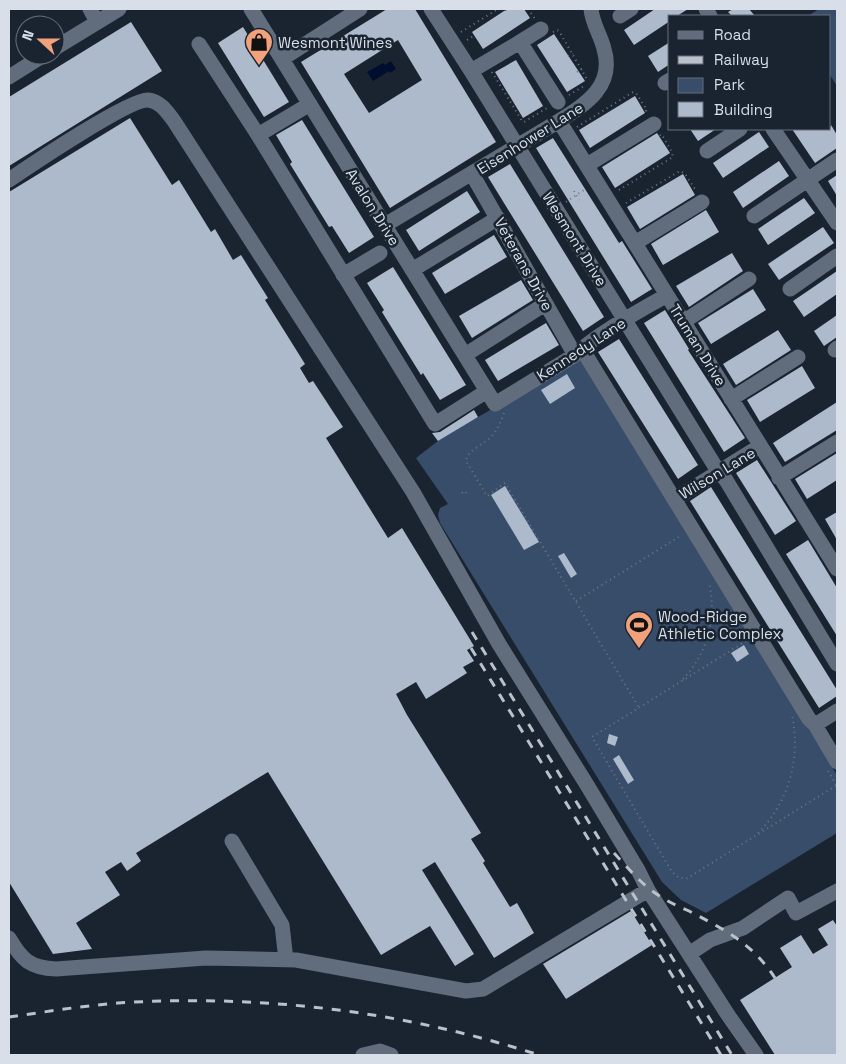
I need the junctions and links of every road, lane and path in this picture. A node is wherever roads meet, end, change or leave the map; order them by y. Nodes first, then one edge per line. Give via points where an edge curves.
1 (90, 9) edge
2 (119, 9) edge
3 (251, 9) edge
4 (360, 9) edge
5 (431, 9) edge
6 (499, 9) edge
7 (591, 9) edge
8 (502, 12) dead end
9 (491, 13) junction
10 (483, 18) junction
11 (494, 18) dead end
12 (97, 22) junction
13 (486, 22) dead end
14 (546, 31) joint
15 (461, 32) dead end
16 (65, 42) edge
17 (520, 42) junction
18 (199, 44) dead end
19 (568, 46) junction
20 (564, 48) dead end
21 (573, 54) junction
22 (568, 56) dead end
23 (282, 58) junction
24 (578, 61) junction
25 (574, 64) dead end
26 (28, 65) edge
27 (497, 68) dead end
28 (582, 69) junction
29 (471, 71) junction
30 (578, 72) dead end
31 (9, 77) edge
32 (577, 86) dead end
33 (578, 89) junction
34 (558, 102) junction
35 (310, 104) junction
36 (559, 121) junction
37 (653, 124) junction
38 (573, 129) dead end
39 (738, 130) edge
40 (774, 130) edge
41 (258, 135) junction
42 (517, 146) junction
43 (707, 151) dead end
44 (837, 160) edge
45 (587, 165) junction
46 (472, 174) junction
47 (9, 180) edge
48 (808, 180) junction
49 (584, 190) dead end
50 (619, 190) dead end
51 (574, 191) dead end
52 (577, 195) junction
53 (579, 200) dead end
54 (626, 202) dead end
55 (702, 202) joint
56 (564, 203) dead end
57 (754, 216) dead end
58 (498, 218) junction
59 (837, 223) edge
60 (385, 225) junction
61 (635, 244) junction
62 (380, 253) dead end
63 (837, 256) edge
64 (412, 270) junction
65 (343, 275) junction
66 (749, 279) dead end
67 (790, 289) dead end
68 (666, 294) junction
69 (545, 304) junction
70 (625, 320) junction
71 (684, 322) junction
72 (578, 352) junction
73 (464, 355) junction
74 (798, 357) dead end
75 (487, 391) junction
76 (732, 399) junction
77 (501, 407) junction
78 (837, 442) edge
79 (760, 446) junction
80 (718, 471) junction
81 (779, 478) junction
82 (462, 493) dead end
83 (468, 496) dead end
84 (674, 499) junction
85 (682, 530) dead end
86 (835, 559) edge
87 (708, 578) dead end
88 (576, 601) junction
89 (748, 639) dead end
90 (837, 664) edge
91 (680, 682) junction
92 (639, 708) junction
93 (837, 711) edge
94 (796, 718) dead end
95 (815, 725) junction
96 (832, 765) edge
97 (837, 786) edge
98 (755, 836) junction
99 (232, 841) dead end
100 (648, 890) junction
101 (837, 891) edge
102 (9, 938) edge
103 (688, 954) junction
104 (286, 960) junction
105 (363, 1055) edge
106 (391, 1055) edge
107 (756, 1055) edge

1 - 12 street
2 - 12 street
3 - 23 street, Avalon Drive
4 - 23 street
5 - 29 street, Wesmont Drive
6 - 8 path
6 - 9 path
7 - 36 street, Eisenhower Lane via 605,51 605,74 597,93
9 - 10 path
9 - 11 path
10 - 13 path
10 - 15 path
12 - 16 street
14 - 17 street
14 - 19 path via 558,30
17 - 29 street
17 - 34 street
18 - 41 street
19 - 20 path
19 - 21 path
21 - 22 path
21 - 24 path
23 - 35 street, Avalon Drive
24 - 25 path
24 - 28 path
26 - 31 street
27 - 34 path via 492,74 523,122
28 - 30 path
28 - 33 path via 588,82
29 - 42 street, Wesmont Drive
32 - 33 path
33 - 34 path
35 - 41 street
35 - 60 street, Avalon Drive
36 - 42 street, Eisenhower Lane
36 - 45 street, Truman Drive
37 - 38 path via 633,92
37 - 45 street
37 - 50 path via 672,157
39 - 43 street
40 - 48 street
41 - 65 street
42 - 46 street, Eisenhower Lane
42 - 70 street, Wesmont Drive
44 - 48 street
45 - 61 street, Truman Drive
46 - 58 street, Veterans Drive
46 - 60 street, Eisenhower Lane
47 - 100 street via 134,103 149,100 164,108 413,492 499,644
48 - 57 street
48 - 59 street
49 - 52 path
51 - 52 path
52 - 53 path
52 - 56 path
54 - 55 path via 680,171 686,174
55 - 61 street
58 - 64 street
58 - 69 street, Veterans Drive
60 - 64 street, Avalon Drive
61 - 68 street, Truman Drive
62 - 65 street
63 - 67 street
64 - 73 street, Avalon Drive
65 - 75 street via 435,424
66 - 71 street
68 - 70 street, Kennedy Lane
68 - 71 street, Truman Drive
69 - 72 street, Veterans Drive
69 - 73 street
70 - 72 street, Kennedy Lane
70 - 80 street, Wesmont Drive
71 - 76 street, Truman Drive
72 - 77 street, Kennedy Lane
72 - 84 street, Veterans Drive
73 - 75 street, Avalon Drive
74 - 76 street
75 - 77 street, Avalon Drive
76 - 79 street, Truman Drive
77 - 88 path via 496,430 467,455 466,461 487,496 505,483
78 - 81 street
79 - 80 street, Wilson Lane
79 - 81 street, Truman Drive
80 - 84 street, Wilson Lane
80 - 90 street, Wesmont Drive
81 - 86 street, Truman Drive
82 - 83 path via 465,491
84 - 95 street, Veterans Drive
85 - 88 path via 684,534
87 - 91 path via 712,605 708,638 694,667
88 - 92 path
89 - 91 path
91 - 92 path
92 - 98 path via 592,737 674,875 686,879
93 - 95 street
94 - 98 path via 791,710 795,747 788,784 775,812
95 - 96 street, Veterans Drive
96 - 97 path
97 - 98 path
99 - 104 street via 282,925
100 - 103 street
100 - 104 street via 483,989 466,991
101 - 103 street via 796,913 788,898 743,928 710,940
102 - 104 street via 26,962 45,969 206,958
103 - 107 street
105 - 106 street via 380,1052

